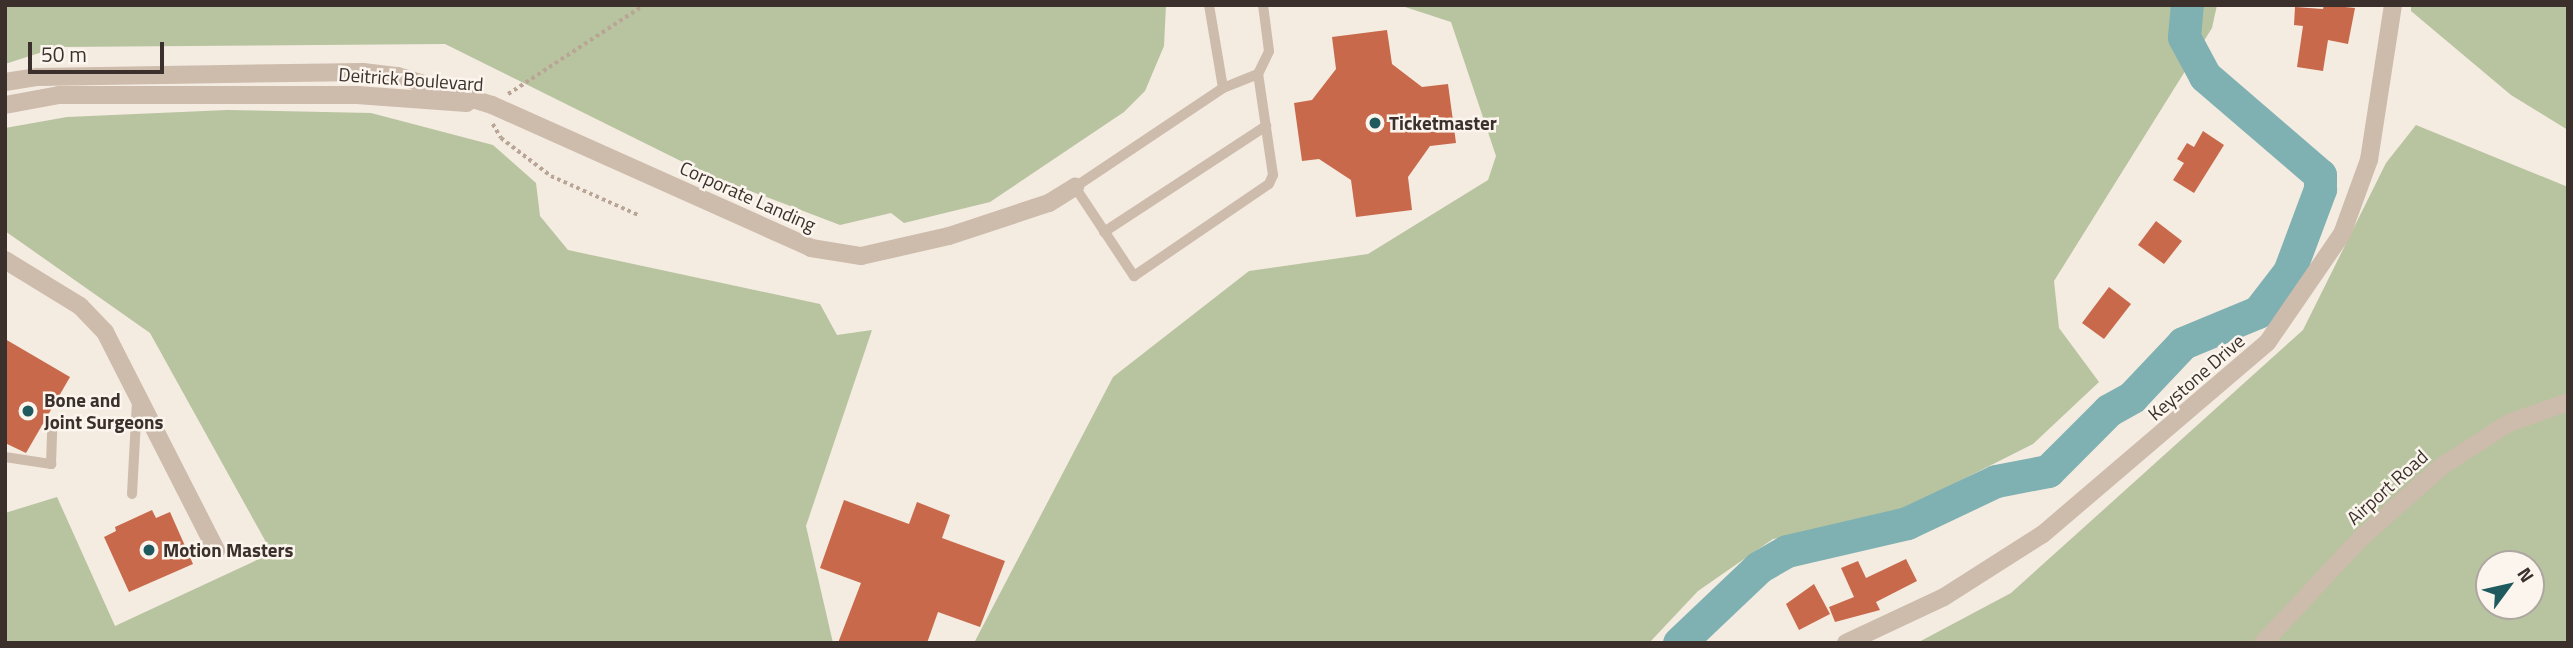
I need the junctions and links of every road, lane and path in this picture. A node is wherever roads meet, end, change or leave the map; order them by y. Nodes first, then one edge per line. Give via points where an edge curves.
1 (644, 5) edge
2 (1209, 5) edge
3 (1263, 5) edge
4 (2393, 5) edge
5 (1258, 74) junction
6 (5, 82) edge
7 (1223, 88) junction
8 (5, 105) edge
9 (492, 105) junction
10 (1266, 126) junction
11 (1075, 187) junction
12 (638, 215) dead end
13 (1104, 232) junction
14 (5, 260) edge
15 (137, 391) junction
16 (2568, 402) edge
17 (52, 426) dead end
18 (5, 457) edge
19 (132, 494) dead end
20 (216, 550) dead end
21 (1846, 643) edge
22 (2263, 643) edge

1 - 9 path
2 - 7 lane
3 - 5 lane via 1269,51
4 - 21 street, Keystone Drive via 2369,160 2342,234 2267,343 2043,534 1944,597
5 - 7 lane
5 - 10 lane
6 - 9 street, Deitrick Boulevard via 38,77 363,72 429,83
7 - 11 lane
8 - 9 street, Deitrick Boulevard via 60,95 357,95
9 - 11 street, Corporate Landing via 811,248 861,256 949,236 1049,203
9 - 12 path via 492,122 501,138 551,176
10 - 13 lane
10 - 13 lane via 1273,175 1269,184 1134,276
11 - 13 lane
14 - 15 street via 80,306 105,332
15 - 19 lane
15 - 20 street
16 - 22 street, Airport Road via 2509,423 2442,466 2361,538
17 - 18 lane via 51,464

